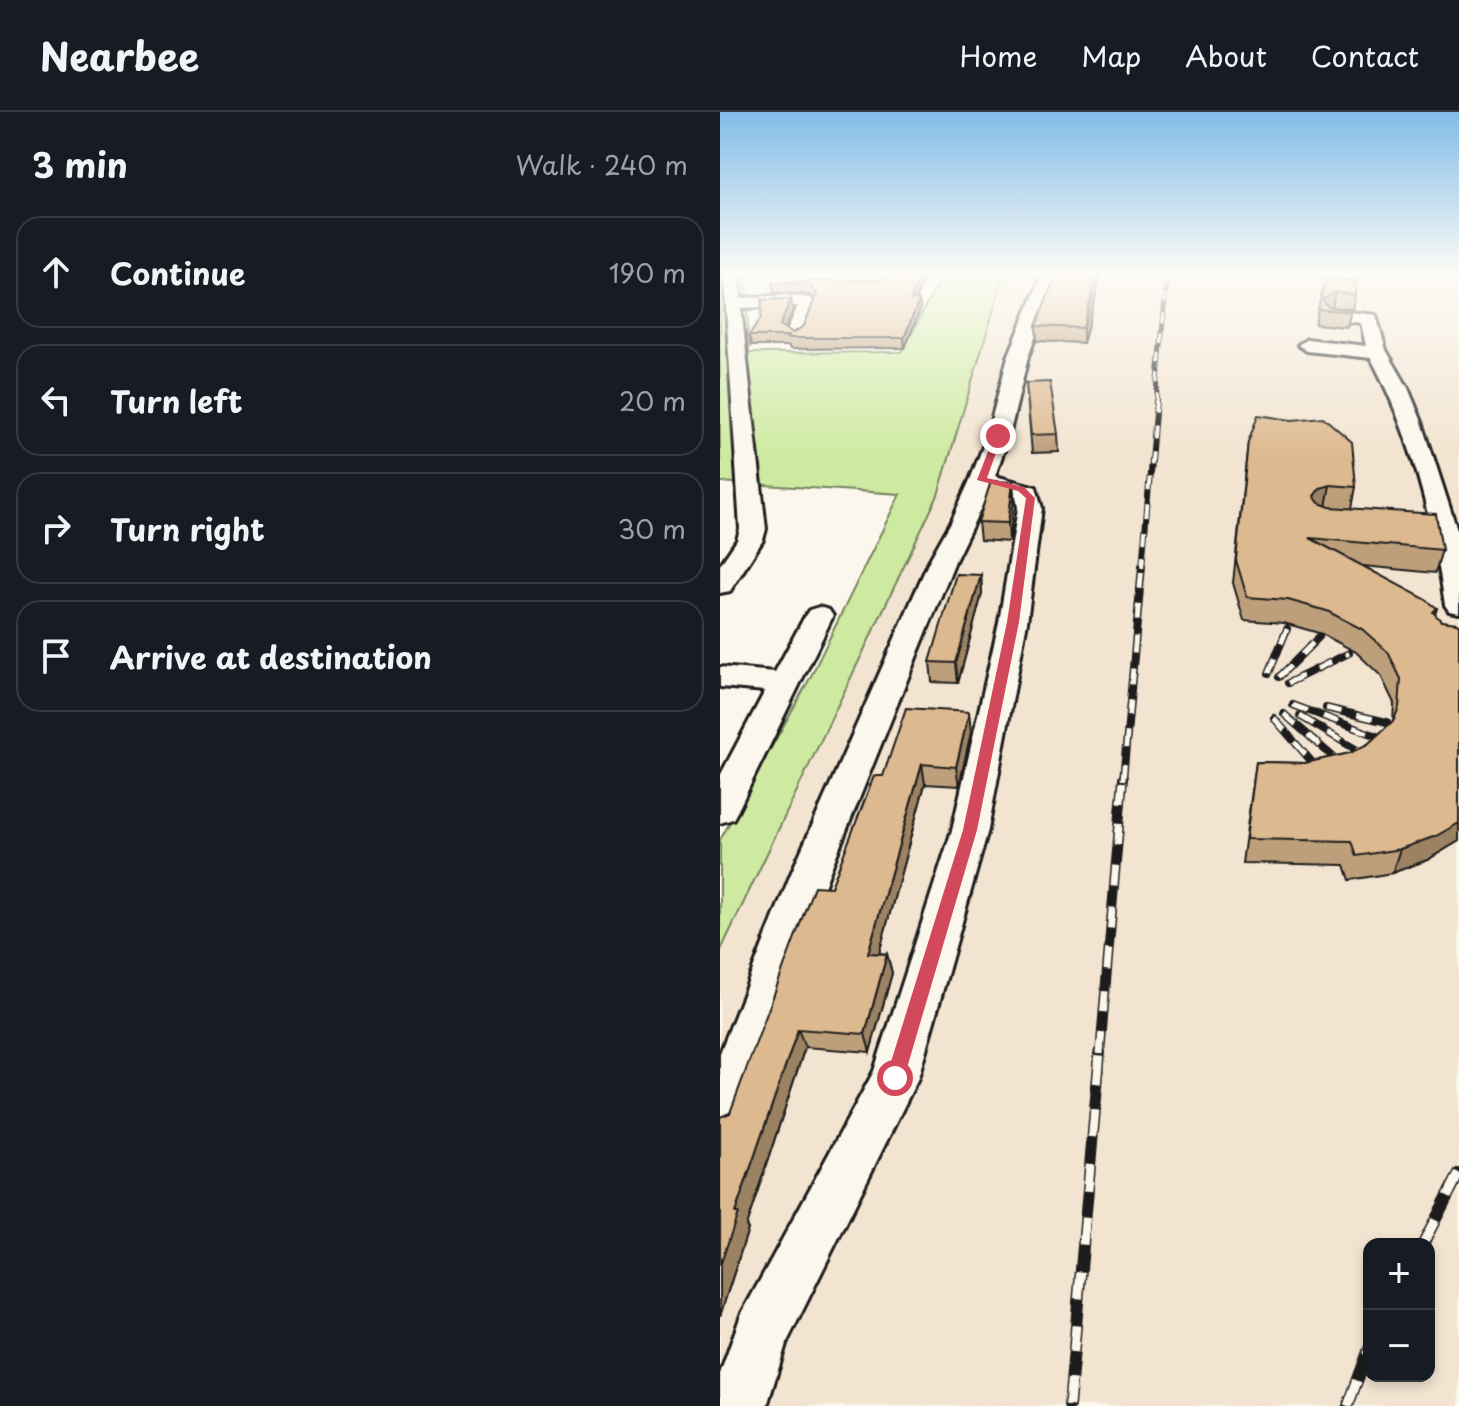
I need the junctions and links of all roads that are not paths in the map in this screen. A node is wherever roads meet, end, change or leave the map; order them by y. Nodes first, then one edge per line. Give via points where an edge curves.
1 (735, 335) edge
2 (1026, 335) edge
3 (1372, 335) edge
4 (1373, 342) junction
5 (1307, 345) dead end
6 (982, 480) junction
7 (1414, 526) edge
8 (1451, 529) edge
9 (720, 585) edge
10 (819, 616) dead end
11 (1457, 619) edge
12 (720, 677) edge
13 (783, 683) junction
14 (720, 810) edge
15 (720, 1113) edge
16 (738, 1406) edge

1 - 9 street via 753,529
2 - 6 street
3 - 4 street
4 - 5 street
4 - 8 street via 1401,396
6 - 15 street via 942,561 809,876
6 - 16 street via 1021,489 1030,498 1030,508 1013,622 970,830 895,1078 761,1335
7 - 8 street
8 - 11 street
10 - 13 street
12 - 13 street
13 - 14 street

